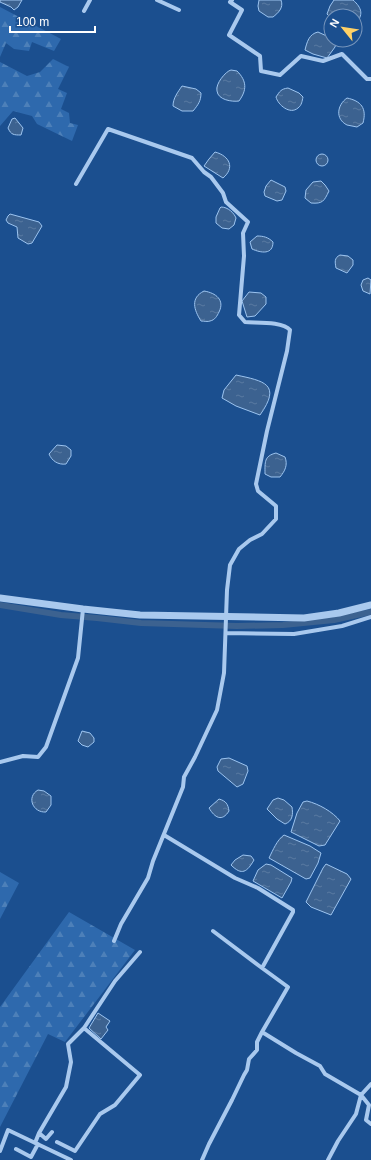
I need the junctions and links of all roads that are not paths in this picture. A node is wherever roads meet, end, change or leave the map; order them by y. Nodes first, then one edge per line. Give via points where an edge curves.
1 (90, 0) edge
2 (157, 0) edge
3 (232, 0) edge
4 (179, 10) dead end
5 (84, 11) dead end
6 (371, 79) edge
7 (76, 184) dead end
8 (0, 598) edge
9 (371, 605) edge
10 (83, 609) junction
11 (226, 616) junction
12 (371, 617) edge
13 (226, 633) junction
14 (0, 762) edge
15 (164, 835) junction
16 (213, 931) dead end
17 (114, 941) dead end
18 (140, 952) dead end
19 (262, 968) junction
20 (84, 1028) junction
21 (262, 1032) junction
22 (371, 1084) edge
23 (361, 1095) junction
24 (371, 1124) edge
25 (52, 1132) dead end
26 (39, 1133) junction
27 (56, 1142) dead end
28 (36, 1143) junction
29 (16, 1149) dead end
30 (0, 1151) edge
31 (71, 1160) edge
32 (202, 1160) edge
33 (328, 1160) edge

1 - 5 street
2 - 4 street
3 - 6 street via 230,2 242,10 229,35 260,56 261,71 280,75 301,56 323,61 342,54 367,79
7 - 11 street via 108,129 192,158 212,177 224,193 226,202 248,222 243,233 244,256 239,316 245,322 286,326 290,330 256,484 258,491 276,506 276,519 262,534 250,540 235,555 228,578
8 - 10 street
9 - 11 street via 339,614 304,618
10 - 11 street via 140,615
10 - 14 street via 78,658 46,747 38,757 23,756
11 - 13 street
12 - 13 street via 342,626 294,634
13 - 15 street via 224,673 217,710 196,757 184,776 183,787
15 - 17 street via 148,878
15 - 19 street via 293,910
16 - 19 street
18 - 20 street via 115,981
19 - 21 street via 288,987
20 - 26 street via 68,1044 71,1062 66,1087
20 - 27 street via 140,1074 115,1105 100,1114 75,1151
21 - 23 street via 320,1066 325,1074
21 - 32 street via 257,1042 257,1050 249,1059 248,1070
22 - 23 street
23 - 24 street via 369,1106 366,1120
23 - 33 street via 356,1114
25 - 26 street via 46,1139
26 - 28 street
28 - 29 street via 31,1157
28 - 30 street via 8,1130
28 - 31 street

